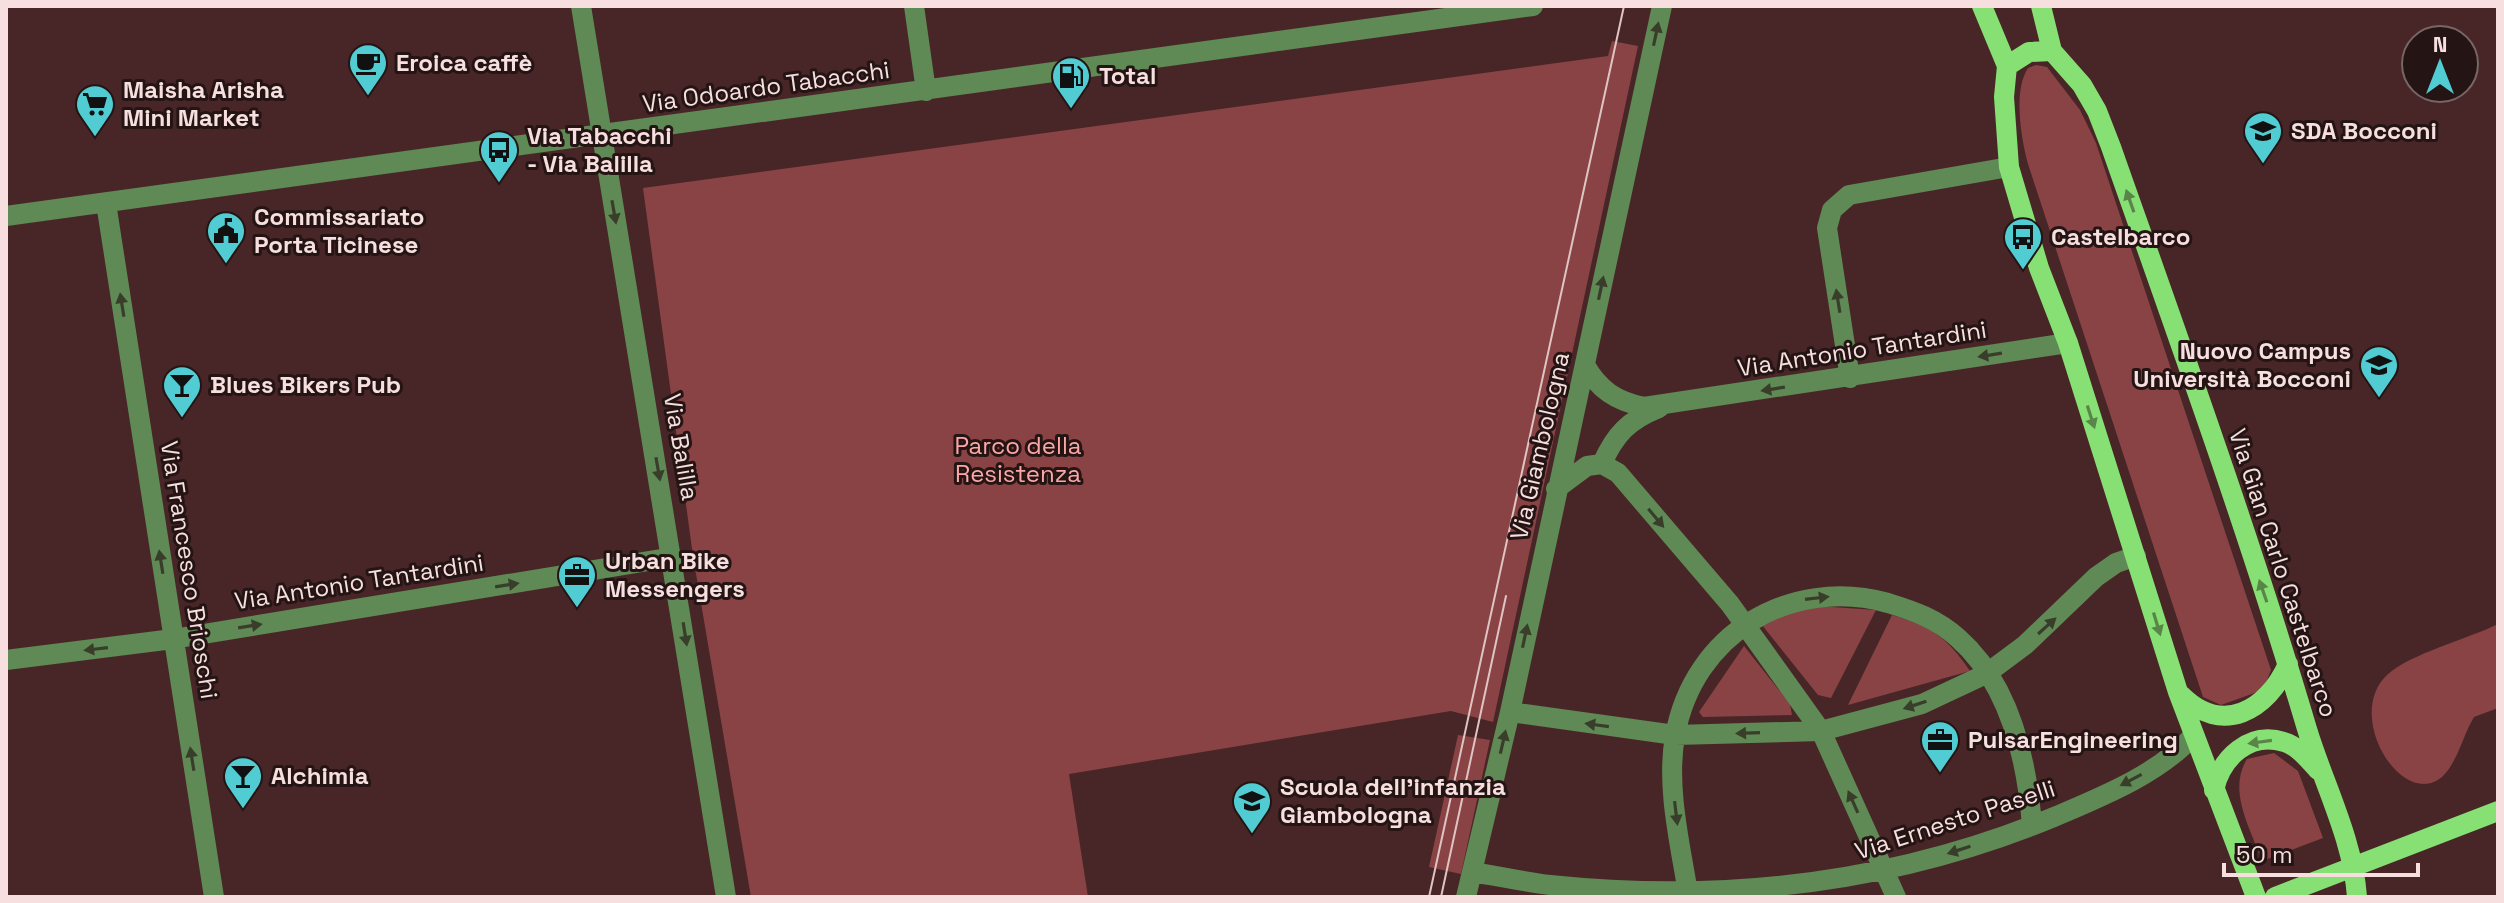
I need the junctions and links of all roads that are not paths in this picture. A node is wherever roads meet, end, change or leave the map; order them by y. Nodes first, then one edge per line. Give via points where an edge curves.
1 (581, 6) edge
2 (914, 6) edge
3 (1533, 6) edge
4 (1662, 6) edge
5 (1982, 6) edge
6 (2041, 6) edge
7 (2052, 51) junction
8 (2007, 66) junction
9 (926, 91) junction
10 (602, 135) junction
11 (2009, 167) junction
12 (106, 203) junction
13 (6, 216) edge
14 (2068, 343) junction
15 (1585, 365) junction
16 (1850, 378) junction
17 (1664, 406) junction
18 (1602, 464) junction
19 (1556, 489) junction
20 (2136, 556) junction
21 (673, 557) junction
22 (1744, 623) junction
23 (173, 639) junction
24 (6, 660) edge
25 (2288, 664) junction
26 (1986, 674) junction
27 (2178, 692) junction
28 (1510, 712) junction
29 (1821, 731) junction
30 (1675, 735) junction
31 (2194, 735) junction
32 (2320, 773) junction
33 (2214, 790) junction
34 (2498, 811) edge
35 (2032, 826) junction
36 (2355, 864) junction
37 (1472, 872) junction
38 (1885, 872) junction
39 (1688, 893) junction
40 (214, 897) edge
41 (726, 897) edge
42 (1466, 897) edge
43 (1896, 897) edge
44 (2256, 897) edge
45 (2275, 897) edge
46 (2357, 897) edge

1 - 10 street, Via Balilla
2 - 9 street
3 - 9 street, Via Odoardo Tabacchi
15 -> 4 street, Via Giambologna
5 - 8 main road
6 - 7 main road, Via Gian Carlo Castelbarco
7 - 8 main road via 2029,52
25 -> 7 main road, Via Gian Carlo Castelbarco via 2097,111
8 - 11 main road
9 - 10 street, Via Odoardo Tabacchi
10 - 12 street, Via Odoardo Tabacchi
10 -> 21 street, Via Balilla
11 - 14 main road
16 -> 11 street via 1827,228 1834,206 1849,195
12 - 13 street, Via Odoardo Tabacchi
23 -> 12 street, Via Francesco Brioschi
14 -> 16 street, Via Antonio Tantardini
14 -> 20 main road
15 - 17 street, Via Antonio Tantardini via 1595,382 1622,402
15 - 19 street, Via Giambologna
16 -> 17 street, Via Antonio Tantardini
17 - 18 street, Via Antonio Tantardini via 1624,427
18 - 19 street via 1587,466
18 -> 22 street via 1618,473
28 -> 19 street, Via Giambologna
26 -> 20 street via 2025,645 2096,577
20 -> 27 main road
23 -> 21 street, Via Antonio Tantardini
21 -> 41 street, Via Balilla
22 -> 26 street via 1808,598 1864,597 1935,620 1960,639
22 - 29 street
22 - 30 street via 1698,674
23 -> 24 street, Via Antonio Tantardini
40 -> 23 street, Via Francesco Brioschi
25 - 27 main road via 2267,700 2244,712 2198,712
25 - 32 main road, Via Gian Carlo Castelbarco
26 -> 29 street via 1922,704
26 - 35 street via 2016,733
27 - 31 main road
30 -> 28 street
37 -> 28 street, Via Giambologna
29 -> 30 street
38 -> 29 street
30 -> 39 street via 1674,802
31 - 33 main road
31 -> 35 street, Via Ernesto Paselli via 2181,750 2139,776
32 -> 33 main road via 2301,751 2264,739 2229,757
32 - 36 main road, Via Gian Carlo Castelbarco
33 - 44 main road
34 - 36 main road
35 -> 38 street, Via Ernesto Paselli
36 - 45 main road
36 - 46 main road, Via Gian Carlo Castelbarco
37 - 39 street, Via Ernesto Paselli via 1551,886
37 - 42 street, Via Giambologna
38 - 39 street, Via Ernesto Paselli via 1787,890
38 - 43 street

